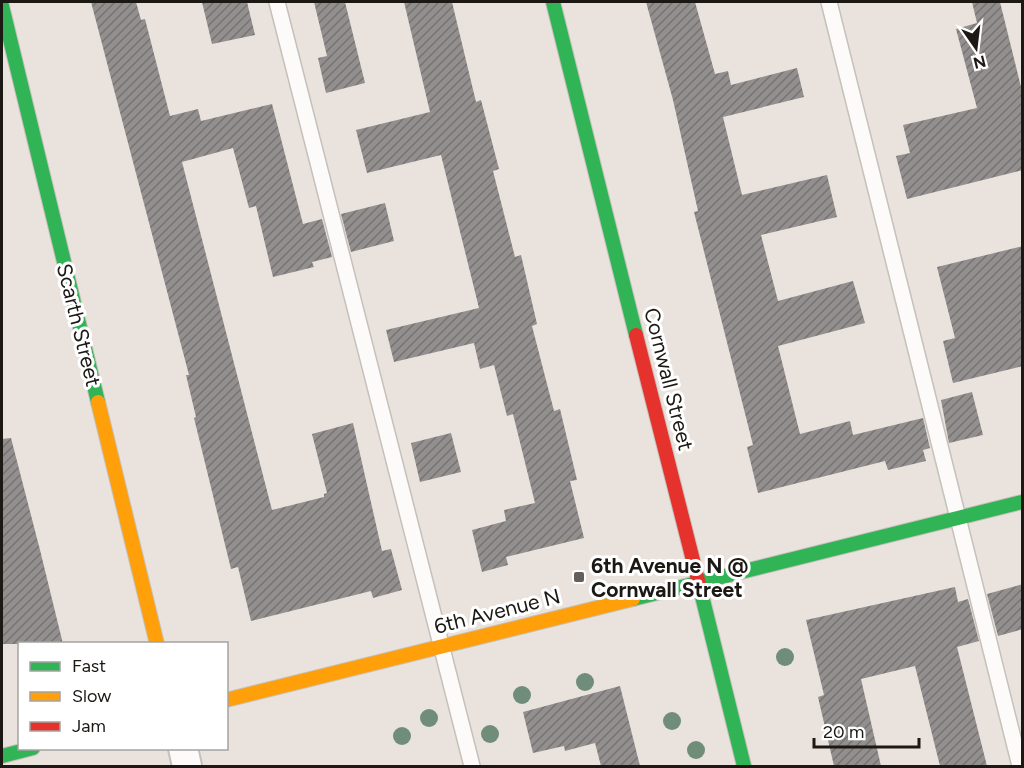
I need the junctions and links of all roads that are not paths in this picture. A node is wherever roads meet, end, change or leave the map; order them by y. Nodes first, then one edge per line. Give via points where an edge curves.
1 (277, 2) edge
2 (553, 2) edge
3 (829, 2) edge
4 (2, 6) edge
5 (1023, 502) edge
6 (957, 518) junction
7 (698, 582) junction
8 (157, 642) edge
9 (442, 646) junction
10 (228, 700) edge
11 (25, 750) edge
12 (184, 750) edge
13 (2, 756) edge
14 (188, 766) edge
15 (472, 766) edge
16 (744, 766) edge
17 (1020, 766) edge

1 - 9 lane
2 - 7 street, Cornwall Street
3 - 6 lane
4 - 8 street, Scarth Street
5 - 6 street, 6th Avenue N
6 - 7 street, 6th Avenue N
6 - 17 lane
7 - 9 street, 6th Avenue N
7 - 16 street, Cornwall Street
9 - 10 street, 6th Avenue N
9 - 15 lane
11 - 13 street
12 - 14 street

